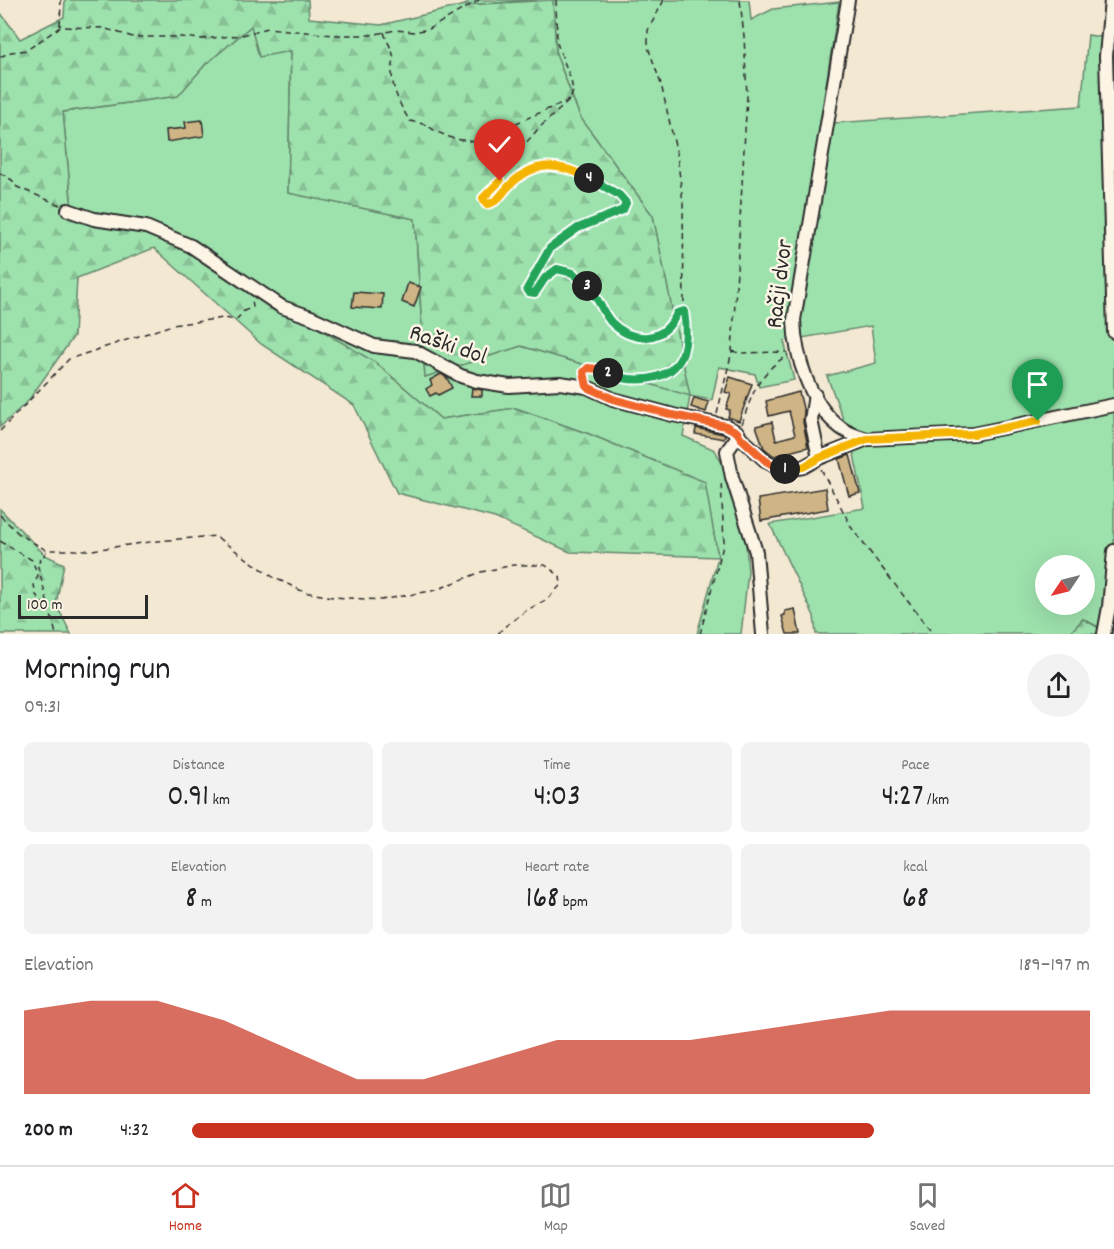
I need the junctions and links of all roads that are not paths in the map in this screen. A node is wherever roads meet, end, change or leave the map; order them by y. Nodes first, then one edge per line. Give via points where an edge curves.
1 (848, 0) edge
2 (1111, 0) edge
3 (68, 210) road end
4 (1114, 332) edge
5 (815, 395) junction
6 (1114, 405) edge
7 (739, 435) junction
8 (867, 439) junction
9 (819, 458) junction
10 (1114, 551) edge
11 (763, 634) edge
12 (1104, 634) edge

1 - 5 street, Račji dvor via 794,320 796,350
2 - 4 street via 1106,56
3 - 7 street, Raški dol via 94,219 146,226 191,246 282,307 374,346 415,351 461,376 509,386 560,383 587,387 613,399 726,426
5 - 8 street, Račji dvor via 841,428
5 - 9 street via 811,420
6 - 8 street, Račji dvor via 973,434
7 - 9 street via 778,468 803,467
7 - 11 street via 727,451 756,552
8 - 9 street
10 - 12 street

